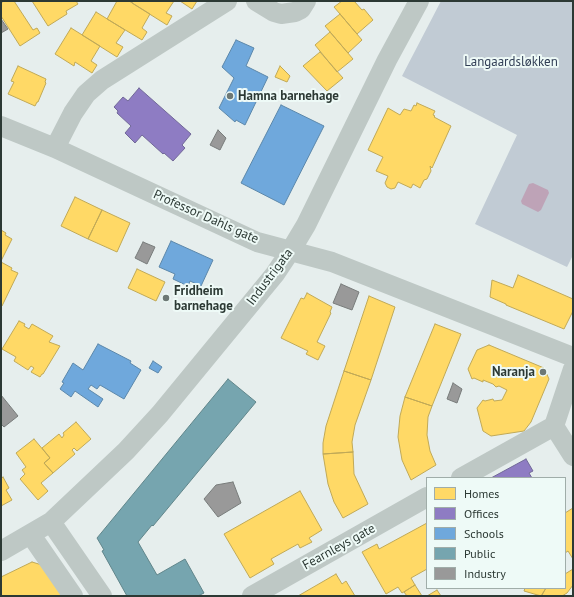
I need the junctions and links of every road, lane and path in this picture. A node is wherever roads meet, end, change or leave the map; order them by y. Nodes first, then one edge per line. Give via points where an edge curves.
1 (227, 1) edge
2 (256, 1) edge
3 (306, 1) edge
4 (419, 1) edge
5 (1, 126) edge
6 (55, 148) junction
7 (292, 250) junction
8 (573, 358) edge
9 (573, 369) edge
10 (554, 426) junction
11 (573, 456) edge
12 (463, 477) edge
13 (426, 498) edge
14 (51, 522) junction
15 (31, 535) junction
16 (1, 551) edge
17 (73, 596) edge
18 (102, 596) edge
19 (252, 596) edge

1 - 6 street via 102,80 86,94
2 - 3 street via 281,14 301,9
4 - 7 street, Industrigata
5 - 6 street, Professor Dahls gate
6 - 7 street, Professor Dahls gate via 257,242
7 - 8 street, Professor Dahls gate via 332,262
7 - 14 street, Industrigata via 160,414 126,451
9 - 10 street
10 - 11 street
10 - 12 street
13 - 19 street, Fearnleys gate
14 - 15 street, Industrigata
14 - 18 street
15 - 16 street, Industrigata
15 - 17 street

